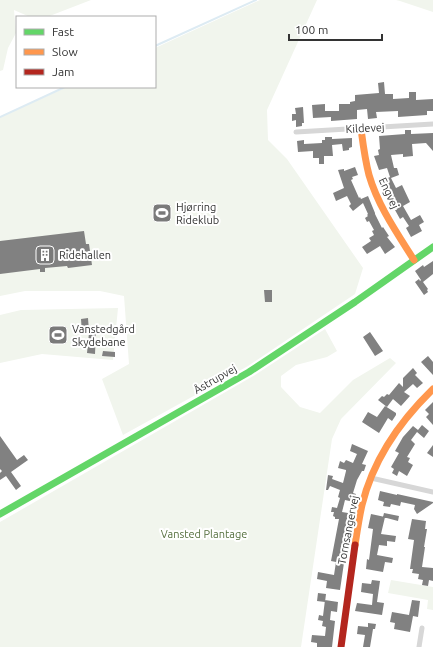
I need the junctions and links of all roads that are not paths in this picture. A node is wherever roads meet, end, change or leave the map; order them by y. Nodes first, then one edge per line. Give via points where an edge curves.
1 (433, 124) edge
2 (361, 129) junction
3 (296, 132) dead end
4 (433, 247) edge
5 (414, 260) junction
6 (433, 389) edge
7 (371, 478) junction
8 (433, 492) edge
9 (0, 514) edge
10 (422, 628) dead end
11 (341, 647) edge
12 (419, 647) edge

1 - 2 street, Kildevej
2 - 3 street, Kildevej
2 - 5 street, Engvej via 371,181 381,204
4 - 5 street, Åstrupvej
5 - 9 street, Åstrupvej via 249,372
6 - 7 street, Tornsangervej via 396,430
7 - 8 street
7 - 11 street, Tornsangervej via 362,505
10 - 12 street

